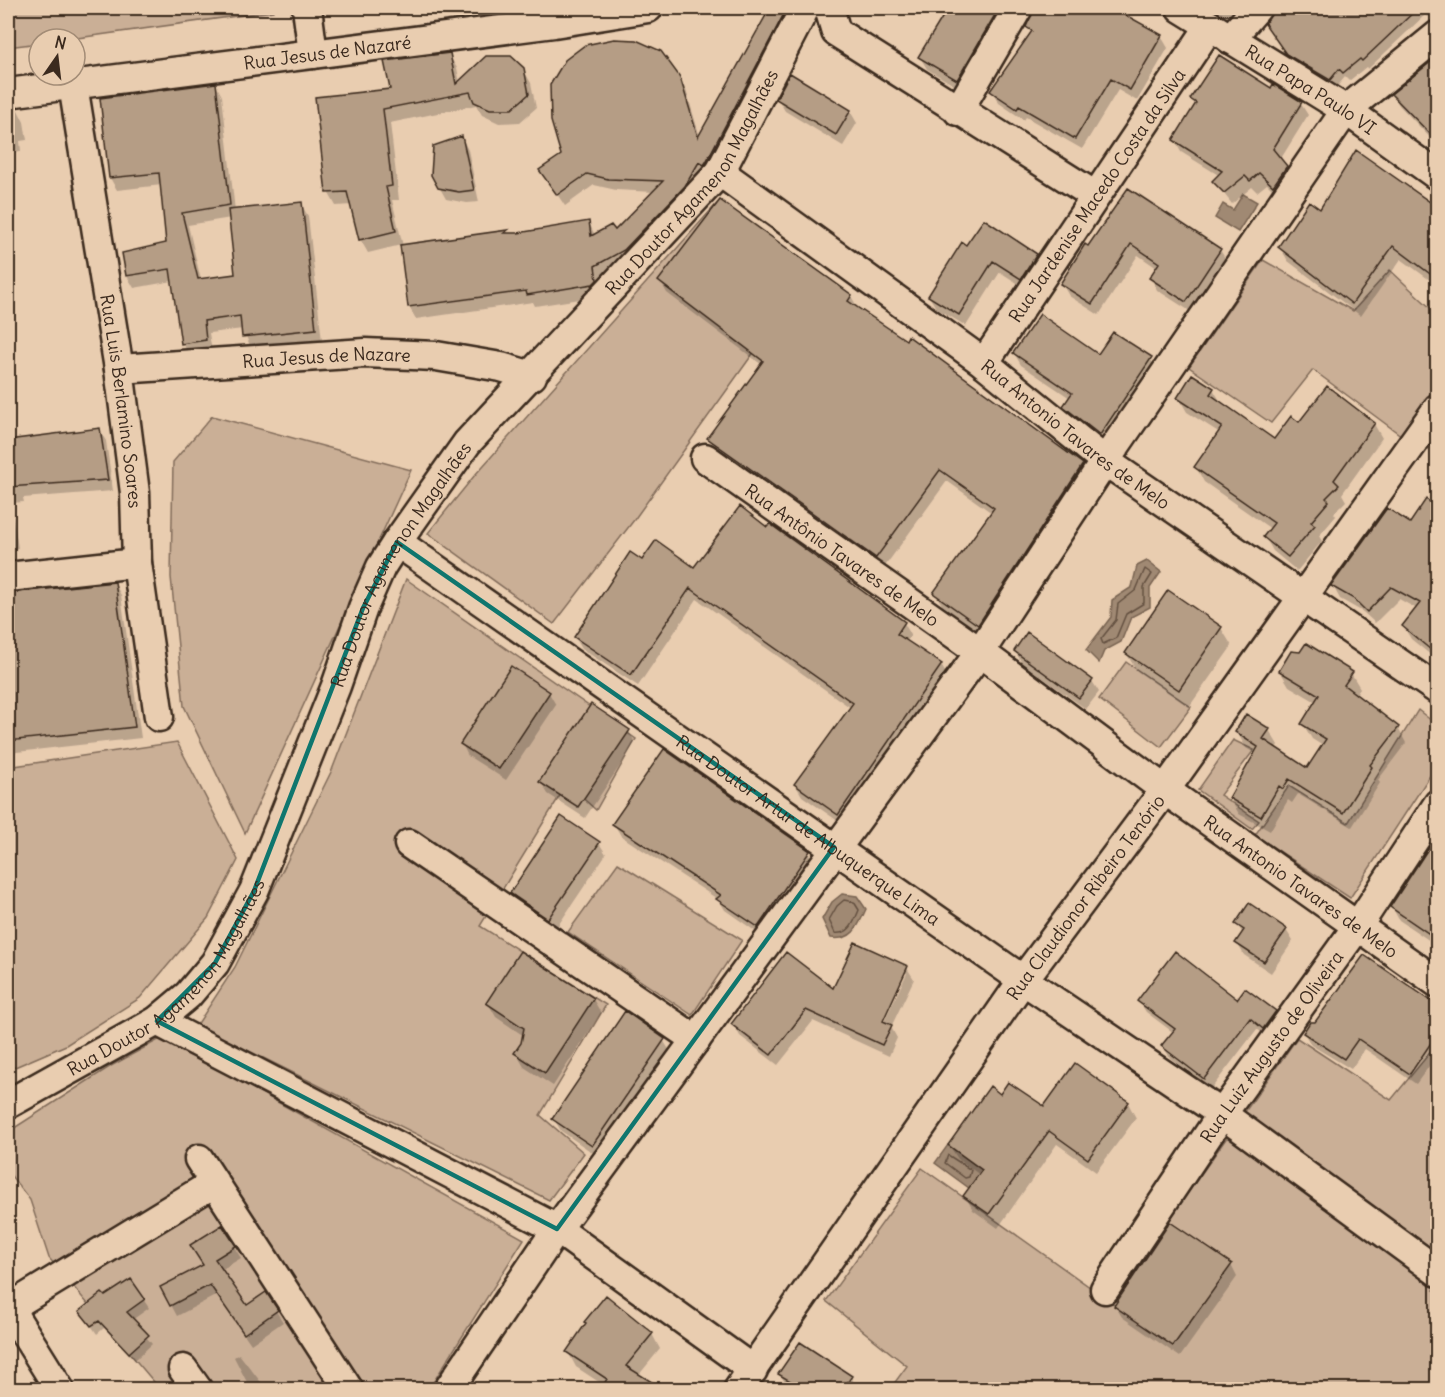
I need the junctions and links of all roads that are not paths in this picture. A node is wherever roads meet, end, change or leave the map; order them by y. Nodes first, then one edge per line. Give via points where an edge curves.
1 (307, 8) edge
2 (648, 8) edge
3 (805, 8) edge
4 (829, 8) edge
5 (1018, 8) edge
6 (1180, 8) edge
7 (1257, 8) edge
8 (553, 15) edge
9 (1220, 32) junction
10 (1437, 35) edge
11 (313, 54) junction
12 (87, 83) edge
13 (57, 87) edge
14 (73, 87) edge
15 (8, 93) edge
16 (958, 111) junction
17 (1346, 111) junction
18 (720, 172) junction
19 (1437, 176) edge
20 (1094, 195) junction
21 (984, 363) junction
22 (119, 369) junction
23 (532, 376) junction
24 (1437, 408) edge
25 (705, 458) dead end
26 (1105, 461) junction
27 (397, 542) junction
28 (137, 563) junction
29 (8, 576) edge
30 (1301, 596) junction
31 (980, 652) junction
32 (1437, 690) edge
33 (159, 717) dead end
34 (1165, 790) junction
35 (1437, 804) edge
36 (409, 843) dead end
37 (834, 847) junction
38 (1357, 927) junction
39 (1023, 980) junction
40 (1437, 982) edge
41 (157, 1021) junction
42 (696, 1040) junction
43 (8, 1104) edge
44 (1222, 1114) junction
45 (199, 1159) dead end
46 (214, 1183) junction
47 (557, 1229) junction
48 (1436, 1271) edge
49 (1105, 1289) dead end
50 (8, 1308) edge
51 (746, 1379) edge
52 (60, 1389) edge
53 (349, 1389) edge
54 (448, 1389) edge

1 - 11 street
2 - 8 street, Rua Jesus de Nazaré
3 - 18 street, Rua Doutor Agamenon Magalhães
4 - 16 street via 836,32
5 - 16 street
6 - 9 street, Rua Papa Paulo VI
7 - 9 street, Rua Jardenise Macedo Costa da Silva
8 - 11 street, Rua Jesus de Nazaré
9 - 17 street, Rua Papa Paulo VI
9 - 20 street, Rua Jardenise Macedo Costa da Silva
10 - 17 street
11 - 12 street, Rua Jesus de Nazaré
13 - 15 street, Rua Jesus de Nazaré
14 - 22 street, Rua Luis Berlamino Soares
16 - 20 street
17 - 19 street, Rua Papa Paulo VI
17 - 26 street
18 - 21 street, Rua Antonio Tavares de Melo
18 - 23 street, Rua Doutor Agamenon Magalhães
20 - 21 street, Rua Jardenise Macedo Costa da Silva
21 - 26 street, Rua Antonio Tavares de Melo
22 - 23 street, Rua Jesus de Nazare via 365,353 436,356
22 - 28 street, Rua Luis Berlamino Soares via 135,493
23 - 27 street, Rua Doutor Agamenon Magalhães via 467,443
24 - 30 street, Rua Claudionor Ribeiro Tenório
25 - 31 street, Rua Antônio Tavares de Melo
26 - 30 street, Rua Antonio Tavares de Melo
26 - 31 street
27 - 37 street, Rua Doutor Artur de Albuquerque Lima
27 - 41 street, Rua Doutor Agamenon Magalhães via 363,608 254,891 215,963
28 - 29 street
28 - 33 street, Rua Luis Berlamino Soares
30 - 32 street, Rua Antonio Tavares de Melo
30 - 34 street, Rua Claudionor Ribeiro Tenório
31 - 34 street, Rua Antônio Tavares de Melo
31 - 37 street
34 - 38 street, Rua Antonio Tavares de Melo
34 - 39 street, Rua Claudionor Ribeiro Tenório
35 - 38 street, Rua Luiz Augusto de Oliveira
36 - 42 street
37 - 39 street, Rua Doutor Artur de Albuquerque Lima
37 - 42 street
38 - 40 street, Rua Antonio Tavares de Melo
38 - 44 street, Rua Luiz Augusto de Oliveira
39 - 44 street, Rua Doutor Artur de Albuquerque Lima
39 - 51 street, Rua Claudionor Ribeiro Tenório
41 - 43 street, Rua Doutor Agamenon Magalhães
41 - 47 street
42 - 47 street
44 - 48 street, Rua Doutor Artur de Albuquerque Lima
44 - 49 street, Rua Luiz Augusto de Oliveira
45 - 46 street
46 - 50 street
46 - 53 street
47 - 51 street
47 - 54 street
50 - 52 street

